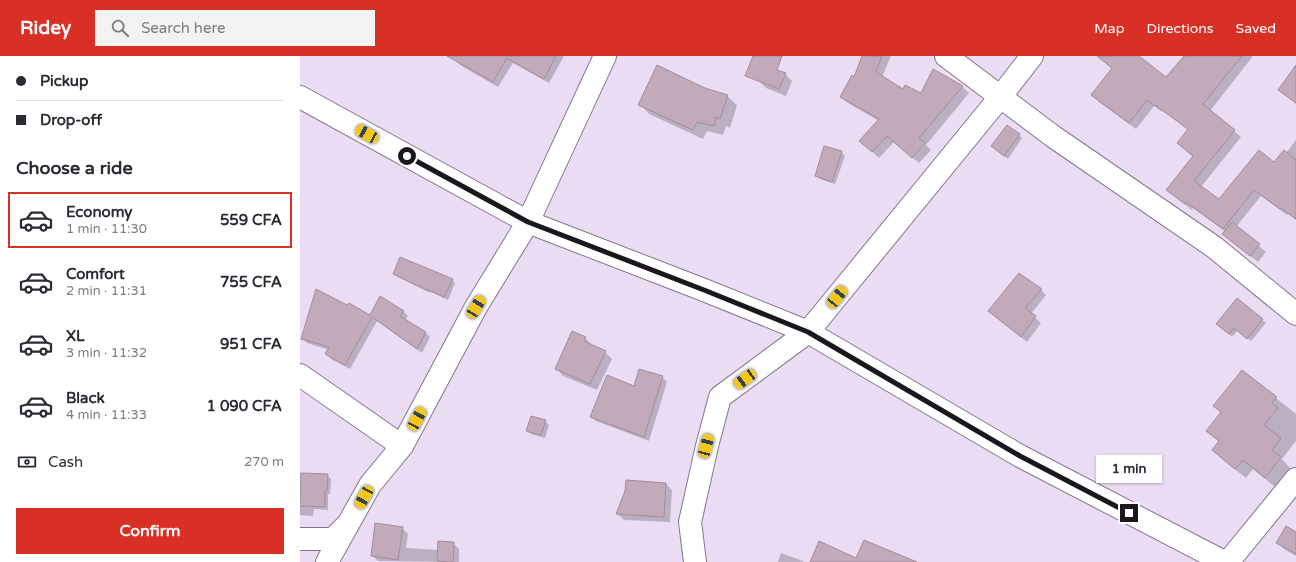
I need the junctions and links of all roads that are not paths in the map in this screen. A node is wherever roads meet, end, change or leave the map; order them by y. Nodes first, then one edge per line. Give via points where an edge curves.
1 (606, 56) edge
2 (946, 56) edge
3 (1032, 56) edge
4 (1001, 96) junction
5 (300, 97) edge
6 (528, 222) junction
7 (1296, 314) edge
8 (808, 332) junction
9 (300, 375) edge
10 (402, 446) junction
11 (1296, 479) edge
12 (350, 521) junction
13 (300, 539) edge
14 (327, 562) edge
15 (695, 562) edge
16 (1224, 562) edge
17 (1228, 562) edge

1 - 6 street
2 - 4 street
3 - 4 street
4 - 7 street via 1054,137 1214,247
4 - 8 street
5 - 6 street
6 - 8 street
6 - 10 street via 476,307
8 - 15 street via 720,397 706,446 690,522
8 - 16 street via 1020,456
9 - 10 street
10 - 12 street via 370,485
11 - 17 street
12 - 13 street via 333,539
12 - 14 street

